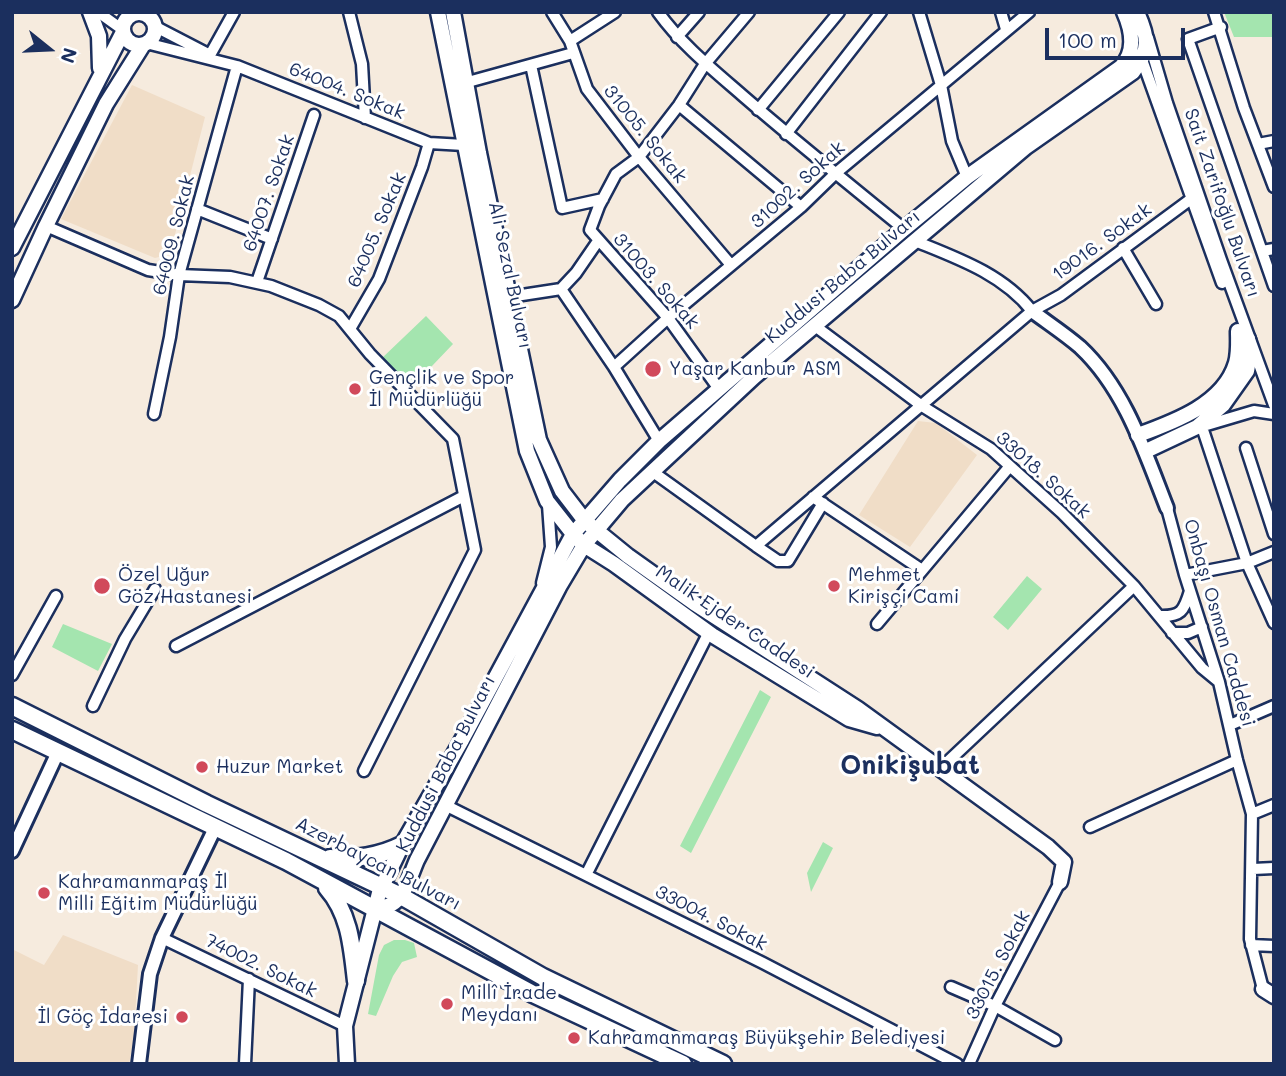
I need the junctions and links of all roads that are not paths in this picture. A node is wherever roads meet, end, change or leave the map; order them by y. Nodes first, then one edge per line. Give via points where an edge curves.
1 (90, 12) edge
2 (98, 12) edge
3 (234, 12) edge
4 (349, 12) edge
5 (438, 12) edge
6 (453, 12) edge
7 (552, 12) edge
8 (615, 12) edge
9 (658, 12) edge
10 (699, 12) edge
11 (749, 12) edge
12 (839, 12) edge
13 (881, 12) edge
14 (919, 12) edge
15 (1001, 12) edge
16 (1029, 12) edge
17 (1214, 12) edge
18 (134, 13) edge
19 (1130, 16) edge
20 (155, 21) edge
21 (1221, 27) junction
22 (1006, 29) junction
23 (123, 31) junction
24 (1147, 34) junction
25 (677, 37) junction
26 (570, 41) junction
27 (145, 44) junction
28 (573, 53) junction
29 (215, 57) junction
30 (1142, 61) junction
31 (705, 64) junction
32 (531, 65) junction
33 (237, 66) junction
34 (99, 77) junction
35 (467, 82) junction
36 (941, 85) junction
37 (679, 105) junction
38 (758, 110) junction
39 (314, 115) dead end
40 (365, 118) junction
41 (786, 134) junction
42 (1274, 141) edge
43 (429, 143) junction
44 (1258, 144) junction
45 (464, 145) junction
46 (639, 157) junction
47 (836, 173) junction
48 (967, 177) junction
49 (1274, 187) edge
50 (603, 199) junction
51 (1191, 199) junction
52 (801, 207) junction
53 (197, 209) junction
54 (46, 226) junction
55 (904, 229) junction
56 (272, 239) junction
57 (598, 241) junction
58 (915, 241) junction
59 (12, 248) edge
60 (1124, 248) junction
61 (1274, 249) edge
62 (1262, 251) junction
63 (731, 265) junction
64 (179, 275) junction
65 (257, 282) junction
66 (1274, 286) edge
67 (561, 289) junction
68 (509, 297) junction
69 (12, 300) edge
70 (1156, 304) dead end
71 (1032, 311) junction
72 (668, 318) junction
73 (815, 326) junction
74 (351, 329) junction
75 (1243, 335) junction
76 (614, 367) junction
77 (719, 389) junction
78 (1274, 405) edge
79 (922, 406) junction
80 (154, 414) dead end
81 (1274, 414) edge
82 (1199, 427) junction
83 (1138, 435) junction
84 (659, 441) junction
85 (1247, 448) dead end
86 (1146, 451) junction
87 (1010, 466) junction
88 (653, 472) junction
89 (464, 496) junction
90 (818, 500) junction
91 (547, 501) junction
92 (1167, 508) joint
93 (591, 526) junction
94 (573, 534) junction
95 (1274, 534) edge
96 (584, 545) junction
97 (756, 546) junction
98 (1274, 552) edge
99 (1247, 563) junction
100 (922, 570) junction
101 (1185, 575) junction
102 (1134, 586) junction
103 (155, 589) dead end
104 (1191, 591) junction
105 (539, 595) junction
106 (56, 596) dead end
107 (1159, 616) junction
108 (1274, 623) edge
109 (877, 624) dead end
110 (1202, 627) junction
111 (709, 632) junction
112 (1172, 633) junction
113 (176, 646) dead end
114 (12, 675) edge
115 (1219, 682) junction
116 (12, 706) edge
117 (93, 706) dead end
118 (1274, 706) edge
119 (1230, 725) junction
120 (883, 729) junction
121 (12, 730) edge
122 (58, 752) junction
123 (1237, 760) junction
124 (940, 769) junction
125 (364, 771) dead end
126 (1274, 805) edge
127 (447, 806) junction
128 (1252, 814) junction
129 (1090, 827) dead end
130 (215, 828) junction
131 (402, 845) junction
132 (12, 851) edge
133 (320, 857) junction
134 (1274, 868) edge
135 (1253, 869) junction
136 (586, 875) junction
137 (321, 880) junction
138 (1060, 882) joint
139 (383, 887) junction
140 (401, 896) junction
141 (374, 908) junction
142 (162, 938) junction
143 (1251, 945) junction
144 (1274, 946) edge
145 (249, 979) junction
146 (356, 981) junction
147 (950, 987) dead end
148 (1268, 992) edge
149 (995, 1006) junction
150 (345, 1026) junction
151 (1055, 1040) dead end
152 (139, 1064) edge
153 (245, 1064) edge
154 (348, 1064) edge
155 (682, 1064) edge
156 (723, 1064) edge
157 (957, 1064) edge
158 (969, 1064) edge

1 - 34 main road via 99,36
2 - 23 street
3 - 29 street
4 - 40 street via 362,64
5 - 45 main road, Ali Sezal Bulvarı
6 - 35 main road, Ali Sezal Bulvarı
7 - 26 street, 31005. Sokak
8 - 26 street
9 - 25 street
10 - 25 street
11 - 31 street
12 - 38 street
13 - 41 street
14 - 36 street
15 - 22 street
16 - 22 street, 31002. Sokak
17 - 21 street
18 - 20 main road
18 - 23 main road
19 - 24 main road, Sait Zarifoğlu Bulvarı
19 - 30 street, Sait Zarifoğlu Bulvarı
19 - 48 main road, Kuddusi Baba Bulvarı via 1127,61
20 - 27 main road via 153,36
20 - 29 street, 64004. Sokak
21 - 44 street
21 - 62 street via 1188,39
22 - 36 street, 31002. Sokak
23 - 27 main road via 130,43
23 - 34 main road
24 - 30 main road
24 - 75 street, Sait Zarifoğlu Bulvarı
25 - 31 street
26 - 28 street, 31005. Sokak
27 - 29 street, 64004. Sokak
27 - 54 main road via 106,104
28 - 32 street
28 - 46 street, 31005. Sokak via 587,89
29 - 33 street, 64004. Sokak
30 - 51 street, Sait Zarifoğlu Bulvarı
30 - 58 main road, Kuddusi Baba Bulvarı via 1133,72 1026,146
31 - 37 street
31 - 38 street
32 - 35 street
32 - 50 street via 562,208
33 - 40 street, 64004. Sokak
33 - 53 street, 64009. Sokak
34 - 59 main road
35 - 68 main road, Ali Sezal Bulvarı
36 - 47 street, 31002. Sokak
36 - 48 street via 952,141
37 - 46 street
37 - 52 street
38 - 41 street
39 - 56 street, 64007. Sokak
40 - 43 street, 64004. Sokak
41 - 47 street
42 - 44 street
43 - 45 street, 64004. Sokak
43 - 74 street, 64005. Sokak via 379,279
44 - 49 street
45 - 91 main road, Ali Sezal Bulvarı via 527,451
46 - 50 street via 616,174
46 - 63 street, 31005. Sokak
47 - 52 street, 31002. Sokak
47 - 55 street
48 - 55 main road, Kuddusi Baba Bulvarı
50 - 57 street, 31003. Sokak via 590,230
51 - 60 street, 19016. Sokak
51 - 75 street, Sait Zarifoğlu Bulvarı
52 - 63 street, 31002. Sokak
53 - 56 street
53 - 64 street, 64009. Sokak
54 - 64 street via 148,270
54 - 69 main road
55 - 77 main road, Kuddusi Baba Bulvarı
56 - 65 street, 64007. Sokak
57 - 67 street
57 - 72 street, 31003. Sokak
58 - 71 street via 988,273 1020,296
58 - 73 main road, Kuddusi Baba Bulvarı
60 - 70 street
60 - 71 street, 19016. Sokak
61 - 62 street
62 - 66 street
63 - 72 street, 31002. Sokak
64 - 65 street
64 - 80 street, 64009. Sokak
65 - 74 street via 319,305
67 - 68 street
67 - 76 street
68 - 93 main road, Ali Sezal Bulvarı via 539,440 562,491
71 - 79 street, 19016. Sokak
71 - 83 street, Onbaşı Osman Caddesi via 1080,348 1112,387
72 - 76 street, 31002. Sokak
72 - 77 street, 31003. Sokak
73 - 79 street, 33018. Sokak
73 - 88 main road, Kuddusi Baba Bulvarı
74 - 89 street via 453,439
75 - 78 street, Sait Zarifoğlu Bulvarı
75 - 82 main road via 1250,355 1247,372 1223,405
75 - 83 main road via 1235,366 1206,402 1180,420
76 - 84 street
77 - 84 main road, Kuddusi Baba Bulvarı
79 - 87 street, 33018. Sokak
79 - 90 street, 19016. Sokak
81 - 82 street via 1254,411
82 - 86 main road
82 - 99 street
83 - 86 street, Onbaşı Osman Caddesi
84 - 93 main road, Kuddusi Baba Bulvarı via 600,503
85 - 95 street
86 - 92 street, Onbaşı Osman Caddesi
87 - 100 street
87 - 102 street, 33018. Sokak
88 - 93 main road, Kuddusi Baba Bulvarı
88 - 97 street
89 - 113 street
89 - 125 street via 475,550
90 - 97 street, 19016. Sokak
90 - 97 street via 788,561 778,561
90 - 100 street
91 - 94 main road, Ali Sezal Bulvarı
91 - 105 street via 551,547
92 - 101 street, Onbaşı Osman Caddesi
93 - 94 main road, Kuddusi Baba Bulvarı
93 - 96 main road, Kuddusi Baba Bulvarı
93 - 120 main road, Malik Ejder Caddesi via 694,603
94 - 96 main road, Malik Ejder Caddesi
94 - 105 main road, Kuddusi Baba Bulvarı
96 - 111 main road, Malik Ejder Caddesi
96 - 127 main road, Kuddusi Baba Bulvarı
98 - 99 street
99 - 101 street
99 - 108 street
100 - 109 street
101 - 104 street, Onbaşı Osman Caddesi
102 - 107 street, 33018. Sokak
102 - 124 street
103 - 117 street
104 - 107 street via 1180,613
104 - 110 street, Onbaşı Osman Caddesi
105 - 131 main road, Kuddusi Baba Bulvarı
106 - 114 street
107 - 112 street, 33018. Sokak
110 - 112 street
110 - 115 street, Onbaşı Osman Caddesi
111 - 120 main road, Malik Ejder Caddesi via 849,719
111 - 136 street
112 - 115 street, 33018. Sokak
115 - 119 street, Onbaşı Osman Caddesi
116 - 133 main road, Azerbaycan Bulvarı
118 - 119 street
119 - 123 street, Onbaşı Osman Caddesi
120 - 124 main road, Malik Ejder Caddesi
121 - 122 main road
122 - 130 main road
122 - 132 street
123 - 128 street, Onbaşı Osman Caddesi
123 - 129 street
124 - 138 main road, Malik Ejder Caddesi via 1048,847 1064,863
126 - 128 street
127 - 136 street, 33004. Sokak
127 - 140 main road, Kuddusi Baba Bulvarı
128 - 135 street, Onbaşı Osman Caddesi
130 - 137 main road
130 - 142 street
131 - 133 main road via 366,858
131 - 139 main road, Kuddusi Baba Bulvarı
133 - 139 main road, Azerbaycan Bulvarı
134 - 135 street
135 - 143 street, Onbaşı Osman Caddesi
136 - 157 street, 33004. Sokak
137 - 141 main road
137 - 146 main road via 345,915
138 - 149 street, 33015. Sokak
139 - 140 main road, Azerbaycan Bulvarı
139 - 141 main road, Kuddusi Baba Bulvarı
140 - 141 main road via 393,905
140 - 156 main road, Azerbaycan Bulvarı via 543,977
141 - 146 main road, Kuddusi Baba Bulvarı
141 - 155 main road via 533,994
142 - 145 street, 74002. Sokak
142 - 152 street via 150,974
143 - 144 street
143 - 148 street, Onbaşı Osman Caddesi
145 - 150 street, 74002. Sokak
145 - 153 street
146 - 150 main road, Kuddusi Baba Bulvarı
147 - 149 street
149 - 151 street
149 - 158 street, 33015. Sokak
150 - 154 main road, Kuddusi Baba Bulvarı

